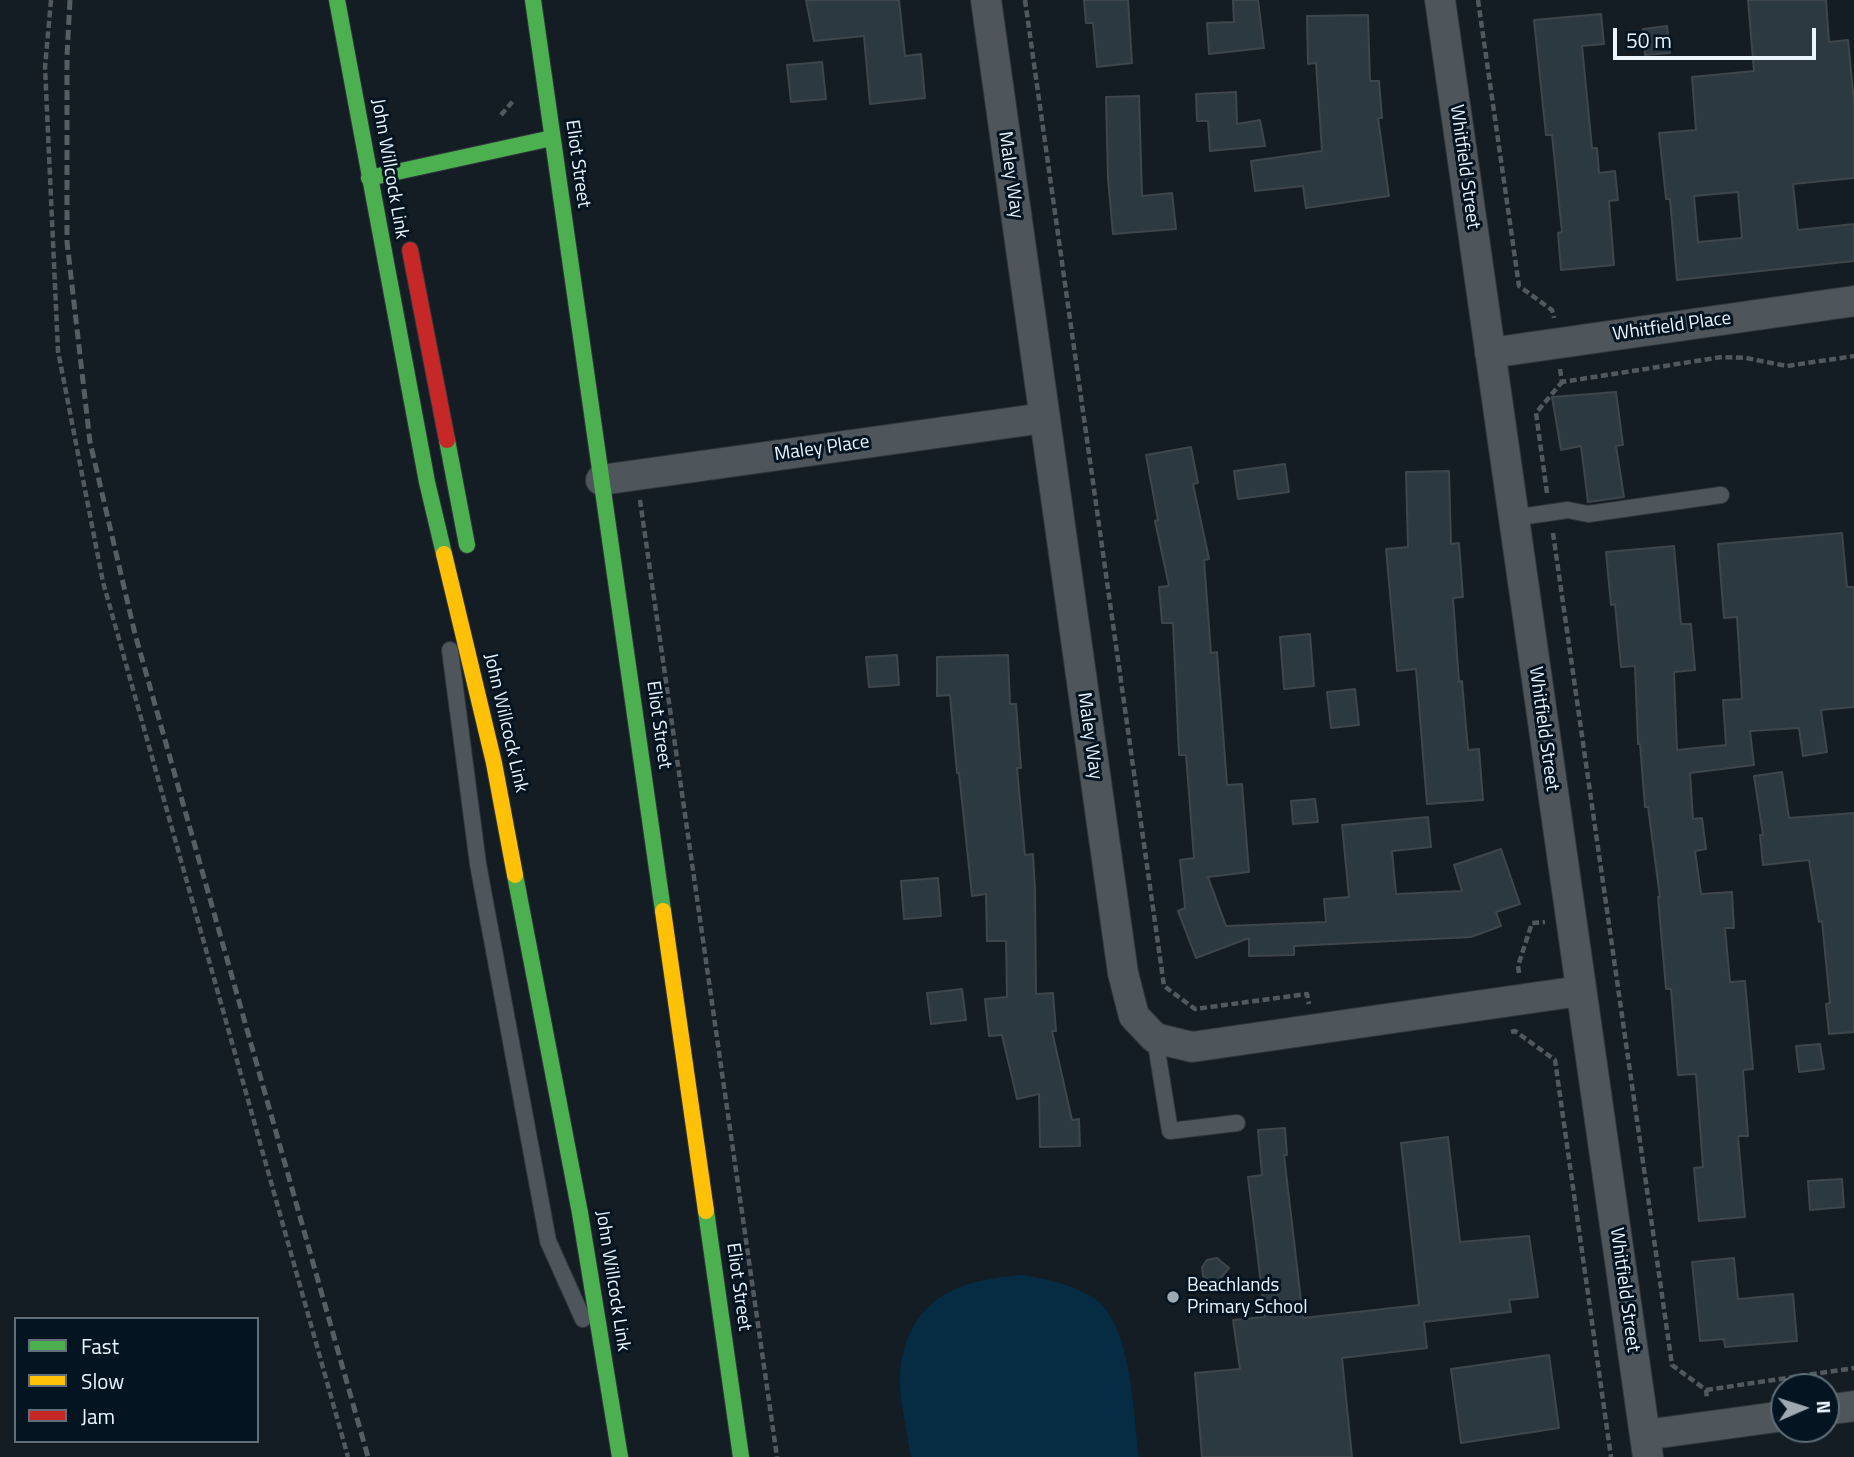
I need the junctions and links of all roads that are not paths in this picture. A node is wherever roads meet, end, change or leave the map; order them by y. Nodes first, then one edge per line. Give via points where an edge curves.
1 (337, 0) edge
2 (533, 0) edge
3 (986, 0) edge
4 (1440, 0) edge
5 (552, 138) junction
6 (369, 178) junction
7 (408, 240) dead end
8 (1854, 301) edge
9 (1490, 353) junction
10 (1044, 418) junction
11 (601, 480) junction
12 (427, 482) junction
13 (1721, 495) dead end
14 (1513, 518) junction
15 (471, 565) dead end
16 (503, 729) dead end
17 (1580, 991) junction
18 (1155, 1038) junction
19 (1237, 1123) dead end
20 (604, 1263) dead end
21 (605, 1369) junction
22 (1770, 1419) edge
23 (1647, 1446) edge
24 (620, 1457) edge
25 (741, 1457) edge

1 - 6 main road, John Willcock Link
2 - 5 main road, Eliot Street
3 - 10 street, Maley Way
4 - 9 street, Whitfield Street
5 - 6 main road
5 - 11 main road, Eliot Street
6 - 12 main road, John Willcock Link
7 - 15 main road, John Willcock Link
8 - 9 street, Whitfield Place
9 - 14 street, Whitfield Street
10 - 11 street, Maley Place
10 - 18 street, Maley Way via 1123,973 1135,1016
11 - 25 main road, Eliot Street
12 - 21 main road, John Willcock Link via 495,763
12 - 21 lane via 478,864 548,1241
13 - 14 lane via 1587,514 1568,510
14 - 17 street, Whitfield Street
16 - 20 main road, John Willcock Link
17 - 18 street via 1192,1047
17 - 23 street, Whitfield Street
18 - 19 lane via 1170,1131
21 - 24 main road, John Willcock Link
22 - 23 street

